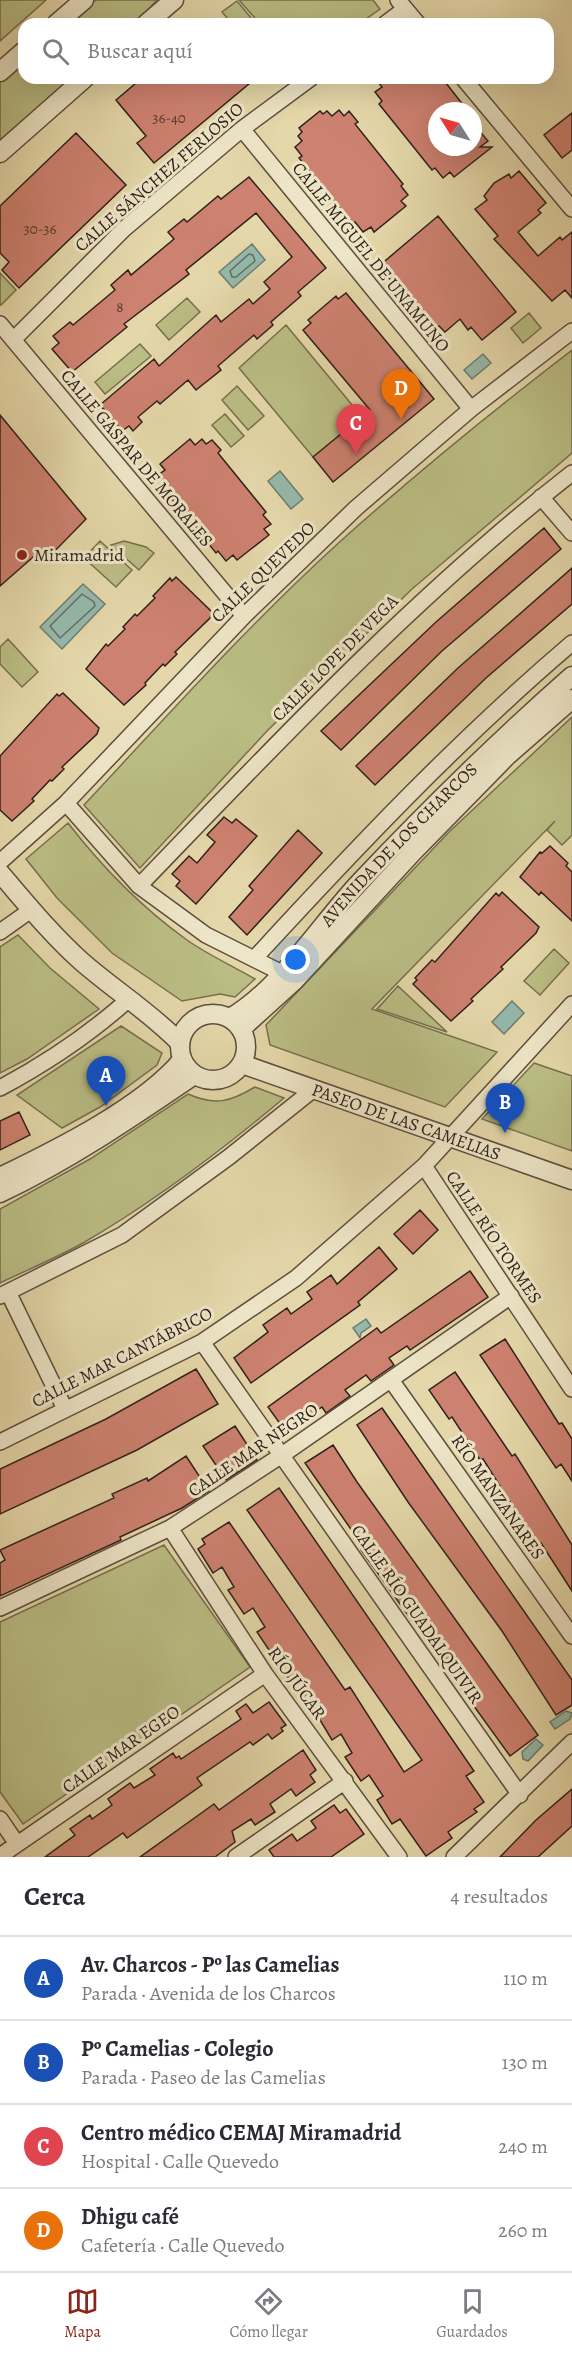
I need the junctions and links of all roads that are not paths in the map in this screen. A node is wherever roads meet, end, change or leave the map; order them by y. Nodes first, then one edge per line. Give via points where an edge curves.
1 (84, 0) edge
2 (174, 0) edge
3 (402, 4) edge
4 (63, 18) edge
5 (153, 18) edge
6 (390, 18) edge
7 (413, 18) edge
8 (18, 56) edge
9 (0, 72) edge
10 (78, 84) edge
11 (303, 84) edge
12 (468, 84) edge
13 (242, 129) junction
14 (0, 153) edge
15 (572, 209) edge
16 (0, 324) edge
17 (572, 331) edge
18 (13, 340) junction
19 (471, 409) junction
20 (572, 473) edge
21 (541, 497) junction
22 (572, 533) edge
23 (244, 616) junction
24 (572, 643) edge
25 (572, 676) edge
26 (572, 699) edge
27 (66, 803) junction
28 (0, 862) edge
29 (0, 873) edge
30 (139, 886) junction
31 (31, 910) junction
32 (0, 932) edge
33 (254, 959) junction
34 (282, 973) junction
35 (129, 999) junction
36 (572, 1004) edge
37 (152, 1015) junction
38 (190, 1023) junction
39 (236, 1024) junction
40 (181, 1051) junction
41 (244, 1059) junction
42 (194, 1075) junction
43 (0, 1088) edge
44 (314, 1089) junction
45 (452, 1132) junction
46 (424, 1166) junction
47 (572, 1169) edge
48 (0, 1177) edge
49 (572, 1180) edge
50 (0, 1193) edge
51 (4, 1294) edge
52 (511, 1296) junction
53 (202, 1342) junction
54 (392, 1380) junction
55 (572, 1389) edge
56 (65, 1409) junction
57 (0, 1442) edge
58 (282, 1455) junction
59 (170, 1528) junction
60 (0, 1608) edge
61 (572, 1636) edge
62 (265, 1674) junction
63 (572, 1742) edge
64 (345, 1781) junction
65 (520, 1795) junction
66 (0, 1819) edge
67 (17, 1844) junction
68 (0, 1857) edge
69 (236, 1857) edge
70 (399, 1857) edge
71 (454, 1857) edge

1 - 4 street
2 - 5 street
3 - 6 street
3 - 7 street
8 - 9 street
10 - 14 street
11 - 13 street, CALLE SÁNCHEZ FERLOSIO
12 - 15 street
13 - 18 street, CALLE SÁNCHEZ FERLOSIO via 124,229
13 - 19 street, CALLE MIGUEL DE UNAMUNO
16 - 18 street, CALLE GASPAR DE MORALES
17 - 19 street, CALLE QUEVEDO
18 - 23 street, CALLE GASPAR DE MORALES
19 - 23 street, CALLE QUEVEDO via 356,508
20 - 21 street, CALLE LOPE DE VEGA
21 - 22 street
21 - 30 street, CALLE LOPE DE VEGA via 416,604
23 - 27 street, CALLE QUEVEDO
24 - 33 street, AVENIDA DE LOS CHARCOS via 368,835
25 - 34 street, AVENIDA DE LOS CHARCOS via 493,746 358,885
26 - 39 street, AVENIDA DE LOS CHARCOS via 508,756 412,852 295,980
27 - 28 street, CALLE QUEVEDO
27 - 30 street
29 - 31 street
30 - 33 street via 206,935
31 - 32 street
31 - 35 street via 82,962
33 - 34 street
34 - 39 street, AVENIDA DE LOS CHARCOS via 240,1012
35 - 37 street
35 - 43 street
36 - 45 street, CALLE MAR CANTÁBRICO
37 - 38 street
37 - 40 street
38 - 39 street via 211,1014
38 - 40 street
39 - 41 street via 246,1043
40 - 42 street
40 - 48 street via 156,1087 44,1156
41 - 42 street via 231,1075 221,1080
41 - 44 street, PASEO DE LAS CAMELIAS
41 - 45 street, PASEO DE LAS CAMELIAS
42 - 50 street via 50,1169
44 - 45 street, PASEO DE LAS CAMELIAS
44 - 51 street via 122,1235
45 - 46 street, CALLE MAR CANTÁBRICO
45 - 47 street, PASEO DE LAS CAMELIAS
45 - 49 street, PASEO DE LAS CAMELIAS
46 - 52 street, CALLE RÍO TORMES
46 - 53 street, CALLE MAR CANTÁBRICO via 296,1278
51 - 56 street
52 - 54 street, CALLE MAR NEGRO
52 - 55 street, CALLE RÍO TORMES
53 - 56 street, CALLE MAR CANTÁBRICO
53 - 58 street, CALLE RÍO GUADALQUIVIR
54 - 58 street, CALLE MAR NEGRO
54 - 61 street, RÍO MANZANARES
56 - 57 street, CALLE MAR CANTÁBRICO
58 - 59 street, CALLE MAR NEGRO
58 - 65 street, CALLE RÍO GUADALQUIVIR
59 - 60 street, CALLE MAR NEGRO
59 - 62 street, RÍO JÚCAR
62 - 64 street, RÍO JÚCAR
62 - 67 street, CALLE MAR EGEO
63 - 65 street
64 - 69 street
64 - 70 street, RÍO JÚCAR
65 - 71 street
66 - 67 street
67 - 68 street, CALLE MAR EGEO

